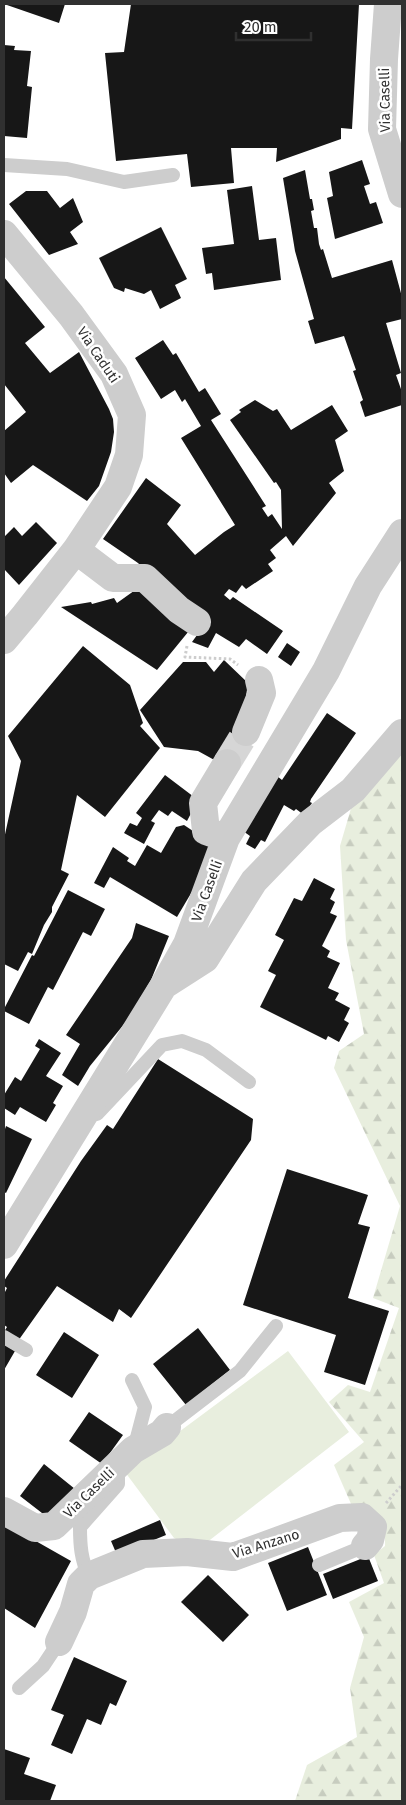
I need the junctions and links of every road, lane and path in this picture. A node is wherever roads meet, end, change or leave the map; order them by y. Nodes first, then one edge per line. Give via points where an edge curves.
1 (388, 4) edge
2 (4, 165) edge
3 (173, 175) dead end
4 (402, 194) edge
5 (4, 234) edge
6 (402, 533) edge
7 (76, 550) junction
8 (197, 622) joint
9 (4, 640) edge
10 (259, 680) joint
11 (246, 732) tunnel mouth
12 (402, 733) edge
13 (227, 762) tunnel mouth
14 (226, 838) junction
15 (164, 985) junction
16 (249, 1082) dead end
17 (64, 1148) junction
18 (4, 1245) edge
19 (276, 1326) dead end
20 (4, 1336) edge
21 (26, 1350) dead end
22 (132, 1380) dead end
23 (168, 1427) joint
24 (126, 1457) junction
25 (402, 1485) edge
26 (383, 1506) dead end
27 (4, 1511) edge
28 (365, 1546) joint
29 (319, 1565) dead end
30 (88, 1576) junction
31 (59, 1642) joint
32 (19, 1688) dead end

1 - 4 street, Via Caselli via 382,128
2 - 3 lane via 67,169 124,182
5 - 7 street, Via Caduti via 71,315 114,374 132,414 129,455 118,487
6 - 14 street, Via Caselli via 368,586 326,671
7 - 8 street via 113,578 145,578
7 - 9 street, Via Caduti
8 - 10 path via 185,657 230,659
10 - 11 street via 262,693
12 - 15 street via 353,790 310,824 254,881 205,959
13 - 14 street via 203,803 206,831
14 - 15 street, Via Caselli via 187,944
15 - 17 street, Via Caselli
16 - 17 lane via 206,1050 182,1041 162,1045
17 - 18 street, Via Caselli
19 - 23 lane via 240,1370
20 - 21 lane
22 - 24 lane via 145,1407
23 - 24 street, Via Caselli
24 - 27 street, Via Caselli via 54,1526 35,1528
24 - 30 lane via 118,1484 80,1528 80,1550
25 - 26 path
28 - 29 lane
28 - 30 street, Via Anzano via 370,1540 372,1527 362,1517 349,1517 233,1557 187,1552 143,1554
30 - 31 street via 81,1584
31 - 32 lane via 43,1666

